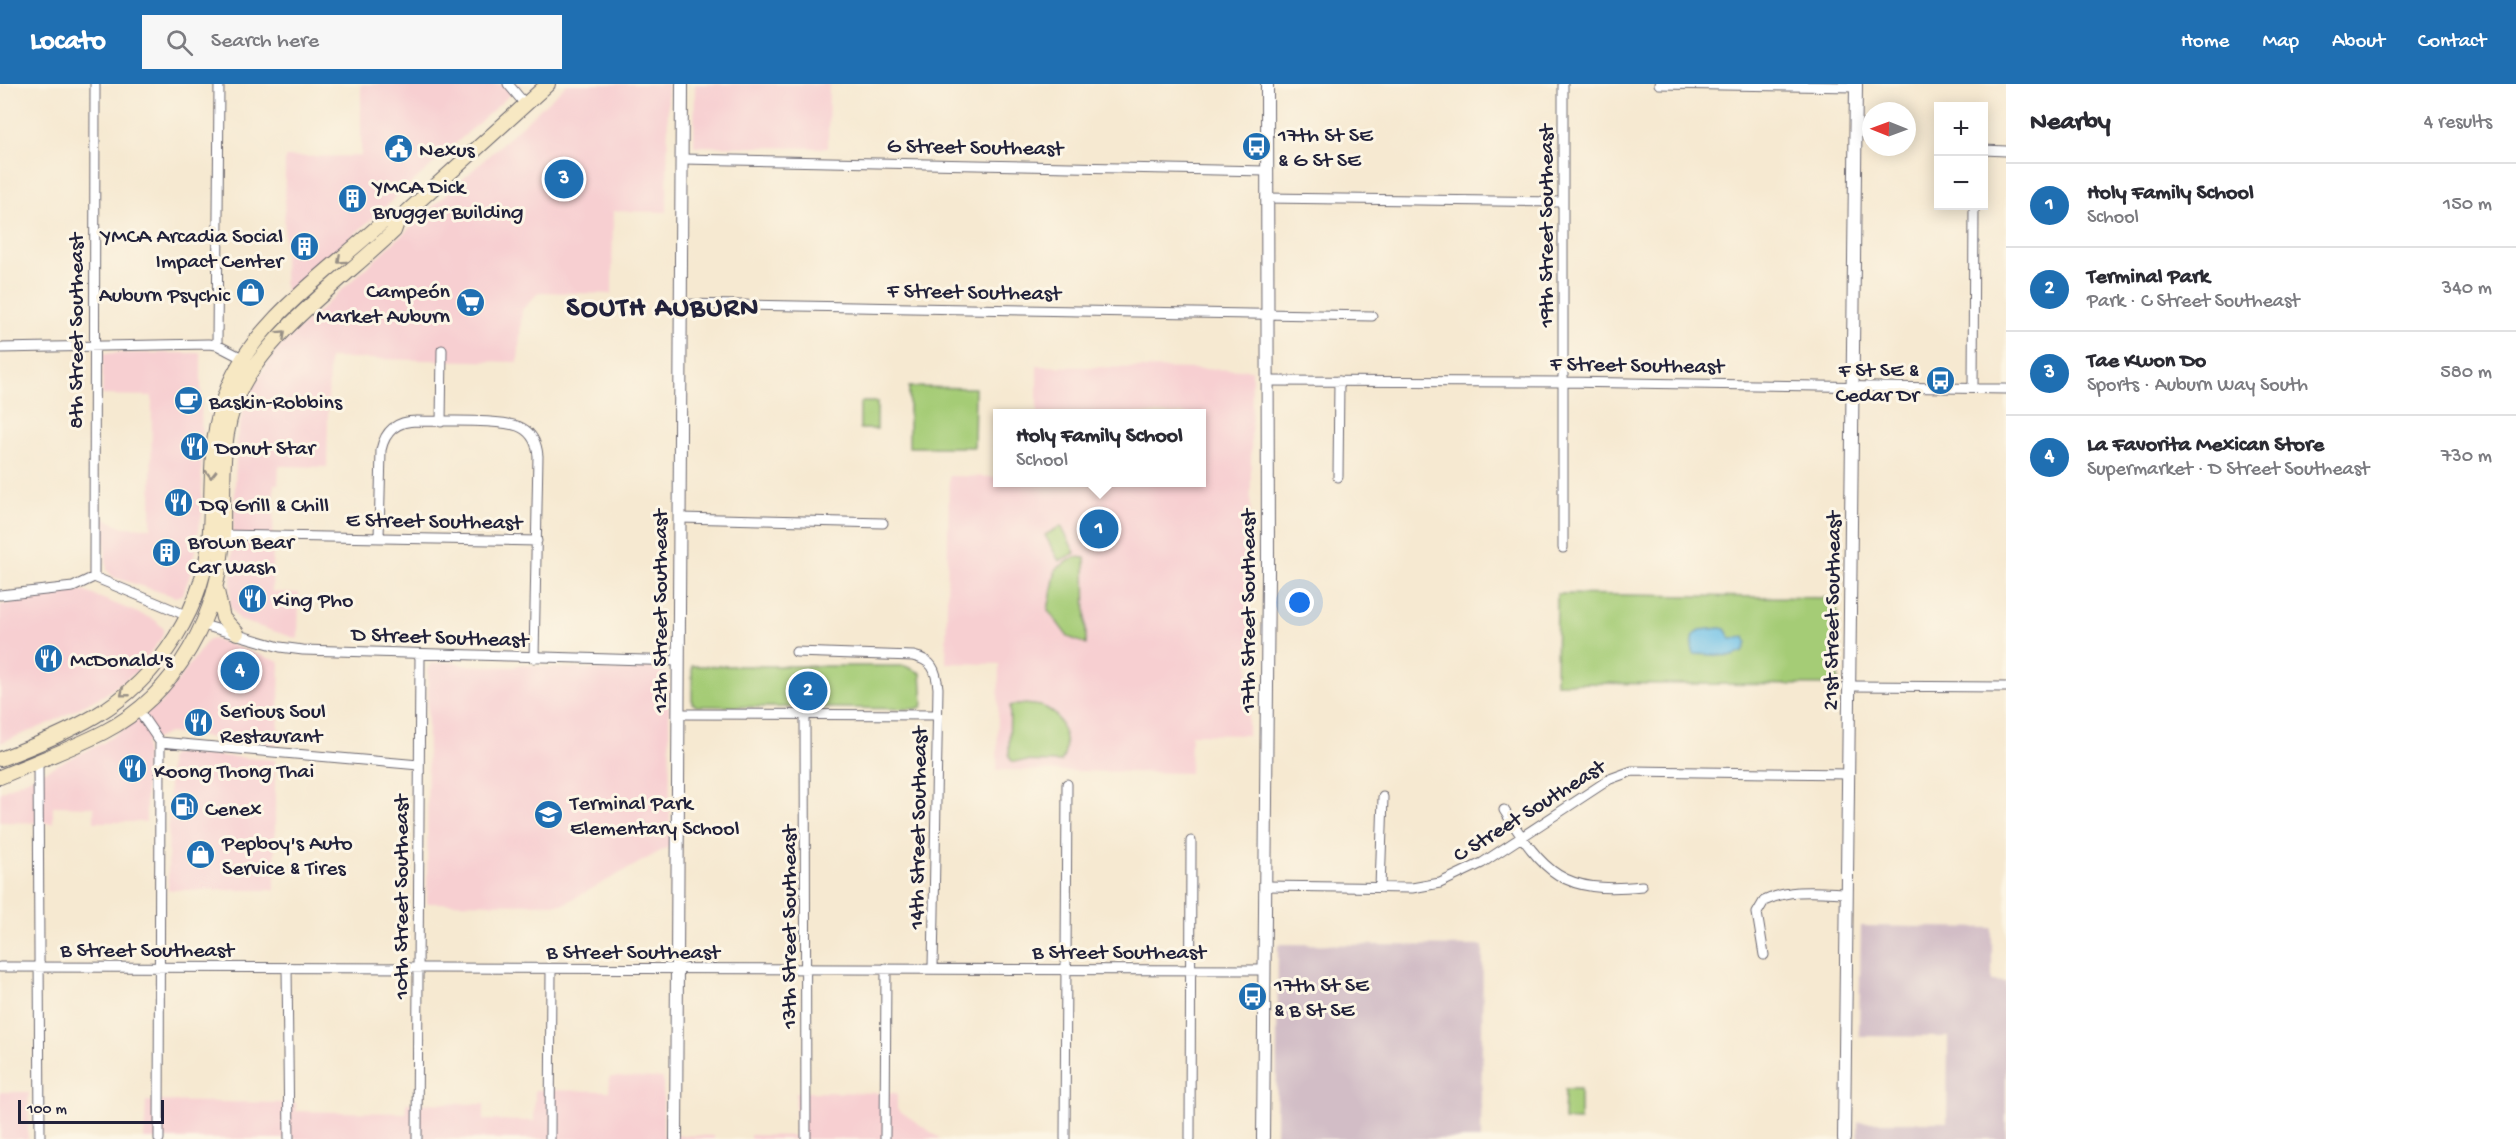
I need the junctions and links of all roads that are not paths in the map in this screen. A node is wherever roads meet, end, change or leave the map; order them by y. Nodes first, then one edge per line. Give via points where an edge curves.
1 (95, 84) edge
2 (219, 84) edge
3 (508, 84) edge
4 (548, 84) edge
5 (682, 84) edge
6 (1267, 84) edge
7 (1563, 84) edge
8 (1659, 84) edge
9 (1857, 86) edge
10 (525, 104) junction
11 (1988, 150) edge
12 (2006, 151) edge
13 (682, 159) junction
14 (1266, 171) junction
15 (1266, 198) junction
16 (1562, 202) junction
17 (1974, 210) edge
18 (681, 304) junction
19 (1266, 314) junction
20 (1372, 316) dead end
21 (217, 345) junction
22 (93, 346) junction
23 (0, 348) edge
24 (442, 350) dead end
25 (248, 362) junction
26 (1266, 381) junction
27 (1339, 381) junction
28 (1563, 382) junction
29 (1853, 386) junction
30 (1972, 388) junction
31 (2006, 389) edge
32 (441, 422) junction
33 (1338, 477) dead end
34 (680, 518) junction
35 (884, 523) dead end
36 (223, 535) junction
37 (379, 538) junction
38 (537, 541) junction
39 (1563, 548) dead end
40 (221, 555) junction
41 (94, 578) junction
42 (216, 588) junction
43 (0, 595) edge
44 (188, 616) junction
45 (203, 625) junction
46 (237, 633) junction
47 (796, 652) dead end
48 (420, 655) junction
49 (534, 658) junction
50 (679, 661) junction
51 (1850, 686) junction
52 (2006, 687) edge
53 (154, 693) junction
54 (138, 710) junction
55 (679, 714) junction
56 (805, 715) junction
57 (937, 715) junction
58 (160, 742) junction
59 (0, 759) edge
60 (38, 761) junction
61 (419, 765) junction
62 (1849, 774) junction
63 (0, 777) edge
64 (1067, 784) dead end
65 (1383, 796) dead end
66 (1504, 810) dead end
67 (1521, 837) junction
68 (1191, 841) dead end
69 (1266, 886) junction
70 (1642, 886) dead end
71 (1380, 888) junction
72 (1847, 893) junction
73 (1764, 955) dead end
74 (0, 967) edge
75 (39, 967) junction
76 (159, 967) junction
77 (287, 968) junction
78 (886, 968) junction
79 (933, 968) junction
80 (418, 969) junction
81 (806, 969) junction
82 (1066, 969) junction
83 (551, 970) junction
84 (677, 970) junction
85 (1265, 970) junction
86 (1191, 971) junction
87 (40, 1139) edge
88 (159, 1139) edge
89 (289, 1139) edge
90 (417, 1139) edge
91 (550, 1139) edge
92 (676, 1139) edge
93 (806, 1139) edge
94 (885, 1139) edge
95 (1065, 1139) edge
96 (1190, 1139) edge
97 (1263, 1139) edge
98 (1844, 1139) edge

1 - 22 street, 8th Street Southeast
2 - 21 street
3 - 10 street
4 - 10 main road
5 - 13 street, 12th Street Southeast
6 - 14 street, 17th Street Southeast
7 - 16 street, 19th Street Southeast
8 - 9 street
9 - 29 street, 21st Street Southeast
10 - 25 main road via 398,220 384,221 262,332
11 - 12 street
13 - 14 street, G Street Southeast
13 - 18 street, 12th Street Southeast
14 - 15 street, 17th Street Southeast
15 - 16 street
15 - 19 street, 17th Street Southeast
16 - 28 street, 19th Street Southeast
17 - 30 street
18 - 19 street, F Street Southeast
18 - 34 street, 12th Street Southeast
19 - 20 street, F Street Southeast
19 - 26 street, 17th Street Southeast
21 - 22 street
21 - 25 street
22 - 23 street
22 - 41 street, 8th Street Southeast
24 - 32 street
25 - 36 main road via 225,443
25 -> 44 main road via 224,396 214,427 209,542
26 - 27 street, F Street Southeast
26 - 69 street, 17th Street Southeast
27 - 28 street, F Street Southeast
27 - 33 street
28 - 29 street, F Street Southeast
28 - 39 street, 19th Street Southeast
29 - 30 street, F Street Southeast
29 - 51 street, 21st Street Southeast
30 - 31 street, F Street Southeast
32 - 37 street via 406,421 389,430 381,450
32 - 38 street via 509,424 527,432 535,441
34 - 35 street
34 - 50 street, 12th Street Southeast
36 - 37 street, E Street Southeast
36 - 40 main road
37 - 38 street, E Street Southeast
38 - 49 street
40 - 42 main road
40 - 44 main road via 202,604
41 - 43 street via 73,587
41 - 44 street
42 - 45 main road
42 - 46 main road via 223,618
44 - 53 main road via 185,641 156,682
44 -> 59 main road via 166,653 143,678 96,716
45 - 46 street, D Street Southeast
45 - 53 main road
46 - 48 street, D Street Southeast via 291,649
47 - 57 street, 14th Street Southeast via 919,658 933,667 938,688
48 - 49 street, D Street Southeast
48 - 61 street, 10th Street Southeast
49 - 50 street, D Street Southeast
50 - 55 street, 12th Street Southeast
51 - 52 street
51 - 62 street, 21st Street Southeast
53 - 54 main road
54 - 58 street
54 - 60 main road via 106,731
55 - 56 street
55 - 84 street, 12th Street Southeast
56 - 57 street
56 - 81 street, 13th Street Southeast
57 - 79 street, 14th Street Southeast
58 - 61 street
58 - 76 street
60 - 63 main road
60 - 75 street
61 - 80 street, 10th Street Southeast
62 - 67 street, C Street Southeast via 1632,771 1610,779
62 - 72 street, 21st Street Southeast
64 - 82 street
65 - 71 street
66 - 67 street
67 - 70 street via 1541,862 1571,883 1599,888
67 - 71 street, C Street Southeast via 1468,871 1440,883
68 - 86 street
69 - 71 street, C Street Southeast
69 - 85 street, 17th Street Southeast
72 - 73 street via 1796,892 1764,901 1757,913
72 - 98 street, 21st Street Southeast
74 - 75 street, B Street Southeast
75 - 76 street, B Street Southeast
75 - 87 street
76 - 77 street, B Street Southeast
76 - 88 street
77 - 80 street, B Street Southeast
77 - 89 street
78 - 79 street, B Street Southeast
78 - 81 street, B Street Southeast
78 - 94 street
79 - 82 street, B Street Southeast
80 - 83 street, B Street Southeast
80 - 90 street, 10th Street Southeast
81 - 84 street, B Street Southeast
81 - 93 street, 13th Street Southeast
82 - 86 street, B Street Southeast
82 - 95 street
83 - 84 street, B Street Southeast
83 - 91 street
84 - 92 street, 12th Street Southeast
85 - 86 street, B Street Southeast
85 - 97 street, 17th Street Southeast
86 - 96 street

